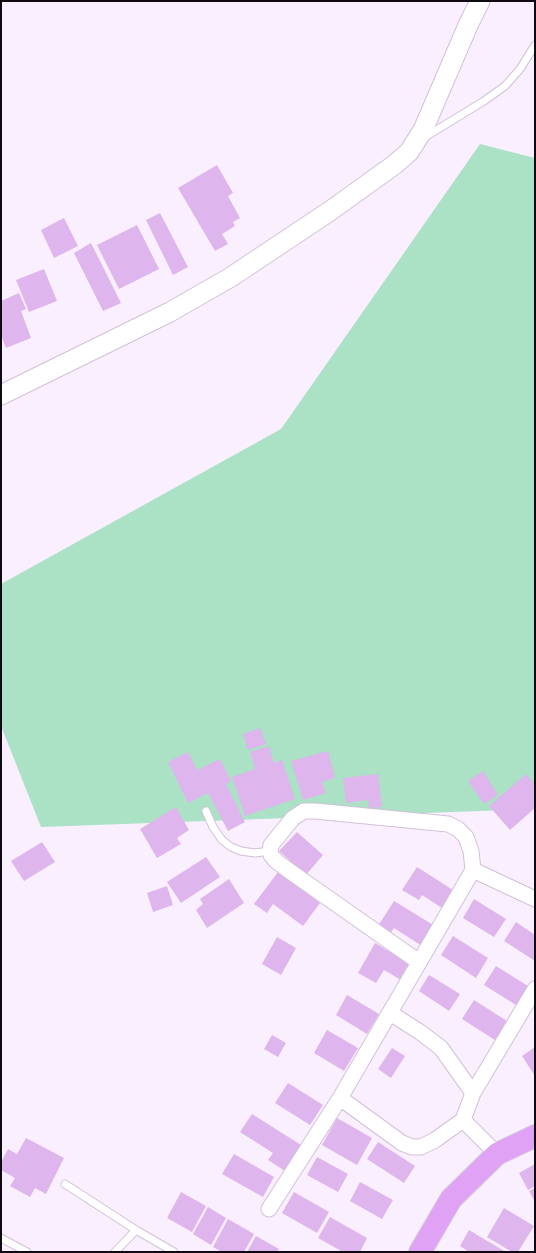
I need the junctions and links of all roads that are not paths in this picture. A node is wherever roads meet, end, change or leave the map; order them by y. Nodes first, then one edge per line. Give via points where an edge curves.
1 (480, 1) edge
2 (535, 45) edge
3 (416, 143) junction
4 (1, 395) edge
5 (206, 811) dead end
6 (270, 851) junction
7 (473, 870) junction
8 (535, 899) edge
9 (419, 962) junction
10 (535, 989) edge
11 (390, 1013) junction
12 (473, 1093) junction
13 (340, 1098) junction
14 (463, 1120) junction
15 (535, 1136) edge
16 (496, 1154) junction
17 (65, 1184) dead end
18 (269, 1209) dead end
19 (136, 1230) junction
20 (1, 1238) edge
21 (27, 1252) edge
22 (115, 1252) edge
23 (174, 1252) edge
24 (420, 1252) edge

1 - 3 street
2 - 3 lane via 520,69 505,86
3 - 4 street via 394,165 306,228 231,277 170,312
5 - 6 lane via 222,840 231,847 255,853
6 - 7 street via 271,845 293,818 304,811 315,811 448,824 466,837
6 - 9 street via 276,861 288,870
7 - 8 street
7 - 9 street
9 - 11 street
10 - 12 street
11 - 12 street via 441,1048
11 - 13 street
12 - 14 street
13 - 14 street via 402,1143 412,1147 421,1147 435,1140
13 - 18 street
14 - 16 street
15 - 16 highway
16 - 24 highway via 451,1199
17 - 19 lane
19 - 22 lane
19 - 23 lane
20 - 21 lane

